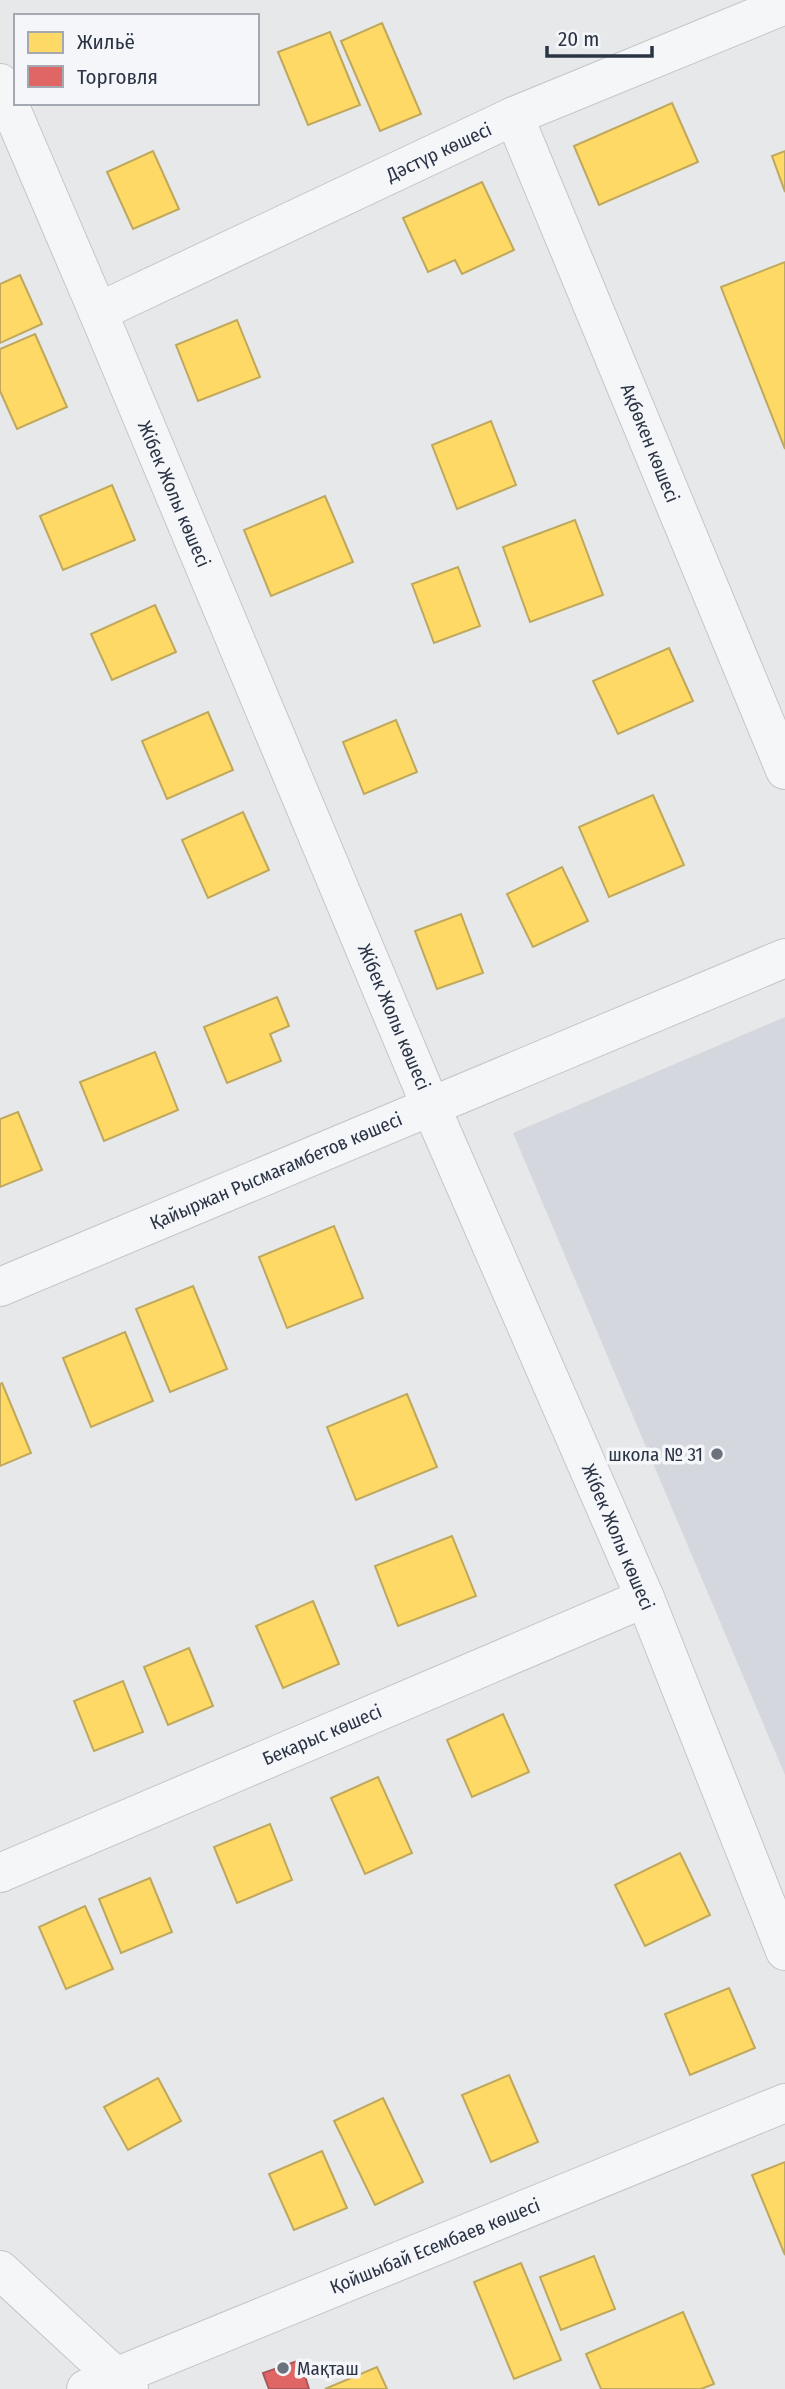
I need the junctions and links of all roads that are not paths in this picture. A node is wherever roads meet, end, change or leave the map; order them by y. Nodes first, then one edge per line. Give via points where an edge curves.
1 (785, 5) edge
2 (0, 83) edge
3 (514, 116) junction
4 (98, 312) junction
5 (785, 770) edge
6 (785, 958) edge
7 (431, 1107) junction
8 (0, 1287) edge
9 (645, 1598) junction
10 (0, 1873) edge
11 (785, 1951) edge
12 (785, 2103) edge
13 (0, 2270) edge
14 (110, 2385) edge

1 - 3 street, Дәстүр көшесі
2 - 4 street, Жібек Жолы көшесі
3 - 4 street, Дәстүр көшесі
3 - 5 street, Ақбөкен көшесі
4 - 7 street, Жібек Жолы көшесі
6 - 7 street, Қайыржан Рысмағамбетов көшесі
7 - 8 street, Қайыржан Рысмағамбетов көшесі
7 - 9 street, Жібек Жолы көшесі
9 - 10 street, Бекарыс көшесі
9 - 11 street, Жібек Жолы көшесі
12 - 14 street, Қойшыбай Есембаев көшесі
13 - 14 street

